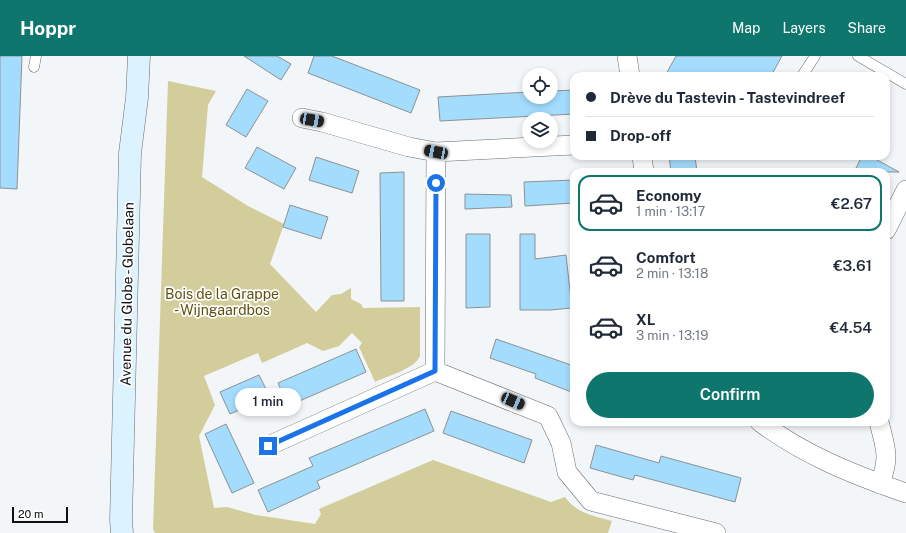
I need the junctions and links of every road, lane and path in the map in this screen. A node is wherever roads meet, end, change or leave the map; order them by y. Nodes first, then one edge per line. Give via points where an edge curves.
1 (36, 56) edge
2 (139, 56) edge
3 (627, 56) edge
4 (815, 56) edge
5 (858, 56) edge
6 (34, 67) dead end
7 (629, 72) edge
8 (805, 72) edge
9 (885, 72) edge
10 (890, 75) edge
11 (906, 84) edge
12 (302, 118) dead end
13 (570, 145) edge
14 (436, 152) junction
15 (906, 190) edge
16 (890, 222) edge
17 (435, 371) junction
18 (765, 426) edge
19 (880, 426) edge
20 (268, 446) dead end
21 (880, 484) junction
22 (906, 493) edge
23 (122, 533) edge
24 (716, 533) edge

1 - 6 lane
2 - 23 street, Avenue du Globe - Globelaan via 130,161
3 - 7 street
4 - 8 lane
5 - 9 lane
10 - 11 lane
12 - 14 street
13 - 14 street
14 - 17 street
15 - 16 street
17 - 20 street
17 - 24 street via 548,416 561,443 567,472 591,501
18 - 21 street via 812,456
19 - 21 street via 887,457 887,466
21 - 22 street

